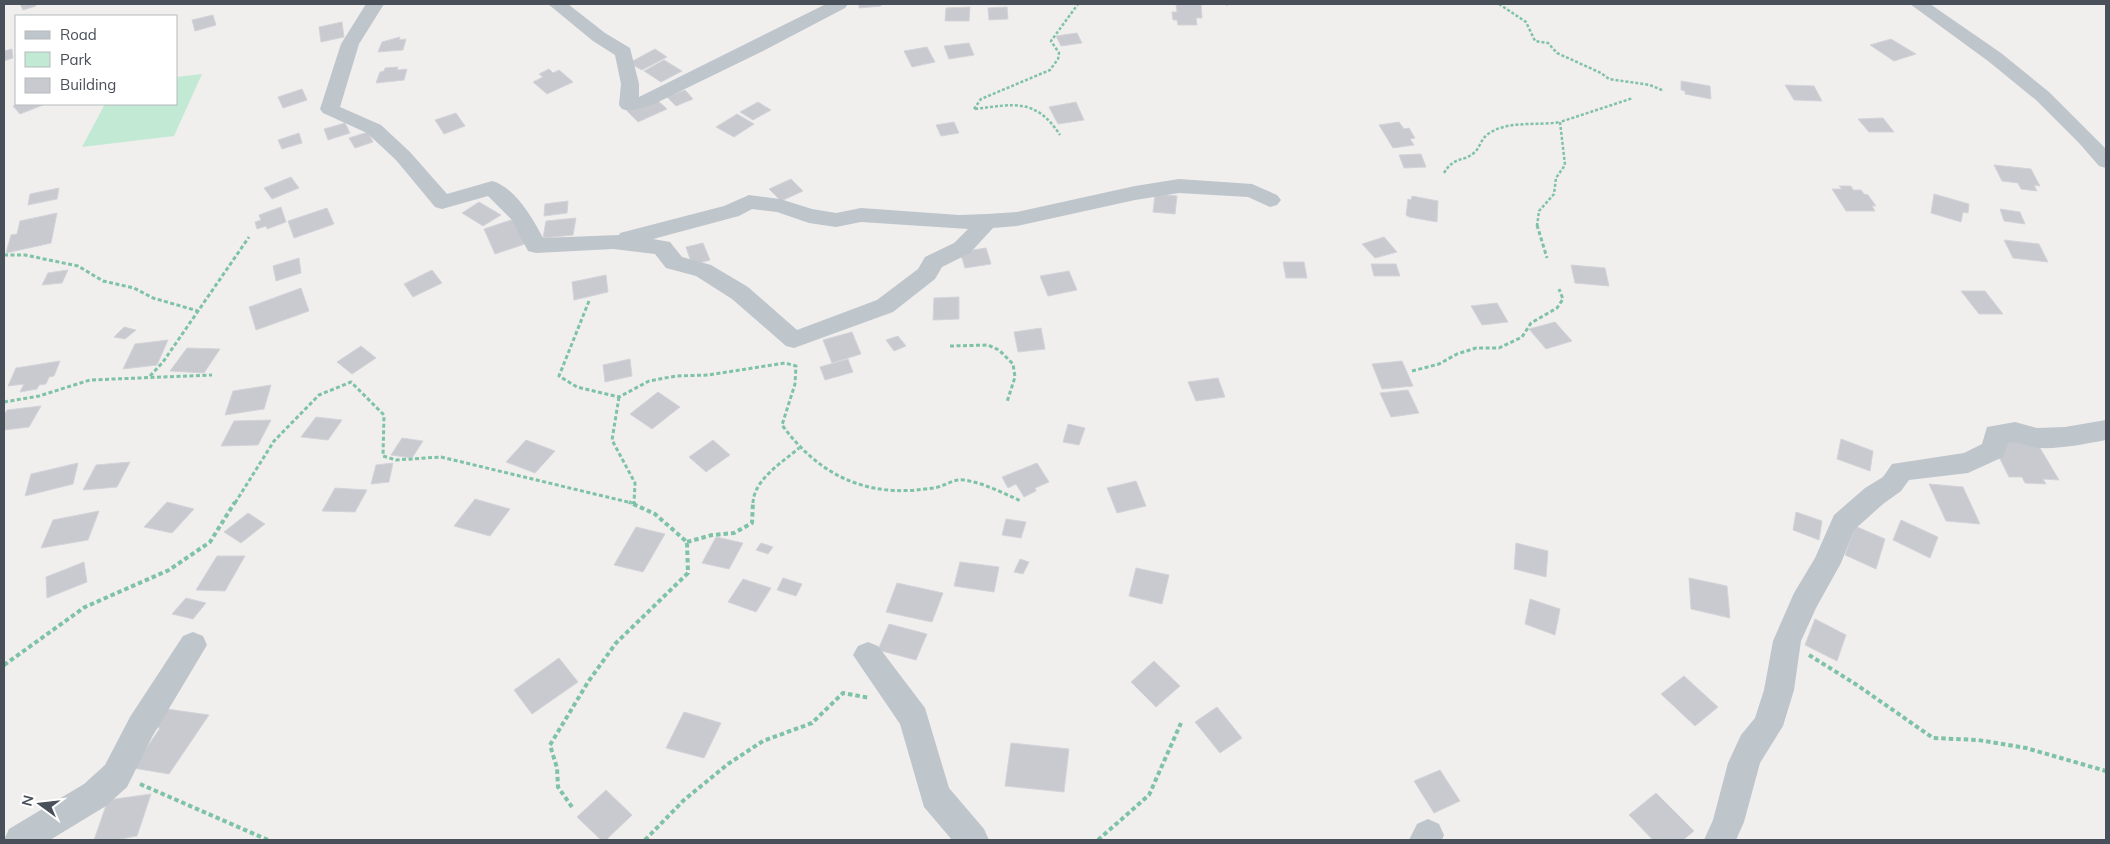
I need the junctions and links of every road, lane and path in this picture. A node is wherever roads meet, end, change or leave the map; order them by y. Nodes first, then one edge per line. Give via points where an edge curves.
1 (375, 4) edge
2 (558, 4) edge
3 (839, 4) edge
4 (1078, 4) edge
5 (1499, 4) edge
6 (1919, 4) edge
7 (1664, 90) dead end
8 (1633, 98) dead end
9 (1560, 122) junction
10 (1060, 135) dead end
11 (2106, 162) edge
12 (1444, 173) dead end
13 (1270, 200) dead end
14 (987, 221) junction
15 (249, 237) dead end
16 (612, 242) junction
17 (4, 255) edge
18 (1547, 258) dead end
19 (1559, 289) dead end
20 (589, 301) dead end
21 (198, 311) junction
22 (950, 346) dead end
23 (1412, 371) dead end
24 (212, 375) dead end
25 (150, 376) junction
26 (619, 397) junction
27 (4, 402) edge
28 (1007, 402) dead end
29 (2106, 430) edge
30 (799, 448) junction
31 (1021, 502) dead end
32 (634, 504) junction
33 (687, 542) junction
34 (1787, 641) junction
35 (193, 645) dead end
36 (868, 655) dead end
37 (4, 666) edge
38 (904, 705) junction
39 (1181, 723) dead end
40 (2106, 771) edge
41 (116, 776) junction
42 (572, 807) dead end
43 (20, 840) edge
44 (268, 840) edge
45 (645, 840) edge
46 (973, 840) edge
47 (1098, 840) edge
48 (1720, 840) edge

1 - 16 street via 350,44 330,109 374,129 403,156 442,202 492,188 521,216 536,246
2 - 3 street via 599,37 624,52 630,84 629,106 757,47
4 - 10 path via 1051,41 1059,53 1050,70 981,99 974,110 1029,105 1051,119
5 - 7 path via 1526,22 1535,41 1548,42 1557,53 1618,82 1650,85
6 - 11 street via 2026,80 2068,117
8 - 9 path
9 - 12 path via 1493,130 1482,138 1475,152 1450,163
9 - 18 path via 1565,165 1556,177 1554,194 1540,206 1536,219 1536,229
13 - 14 street via 1252,191 1179,186 1017,219
14 - 16 street via 861,216 836,220 749,202 731,211
14 - 16 street via 962,248 933,262 927,274 885,306 794,340 740,293 703,270 674,263 662,247
15 - 21 path
17 - 21 path via 25,255 78,266 103,281 134,288 153,298
19 - 23 path via 1563,299 1557,308 1531,323 1522,337 1499,348 1476,348 1439,364
20 - 26 path via 559,376 577,387
21 - 25 path
22 - 28 path via 988,345 999,350 1013,364 1016,377
24 - 25 path
25 - 27 path via 90,380 39,396
26 - 30 path via 648,382 676,376 708,375 785,363 796,366 795,384 782,426
26 - 32 path via 612,440 636,483
29 - 34 street via 2065,437 2037,438 2015,432 1996,434 1994,450 1968,463 1901,471 1892,484 1843,523 1828,562 1804,602
30 - 31 path via 818,465 861,487 909,489 939,486 956,480 985,486
30 - 33 path via 765,477 752,497 752,523 734,533
32 - 33 path via 655,514
32 - 37 path via 441,457 396,460 383,456 384,415 351,382 319,395 274,441 210,542 169,570 85,608
33 - 42 path via 688,572 616,643 550,744 558,787
34 - 40 path via 1933,738 1978,740 2026,748
34 - 48 street via 1780,690 1768,726 1752,745
35 - 41 street via 141,727
36 - 38 street
38 - 45 path via 843,693 827,712 801,728 760,742 714,776 665,816
38 - 46 street via 914,718 935,796
39 - 47 path via 1148,795
41 - 43 street via 95,795
41 - 44 path via 167,794

